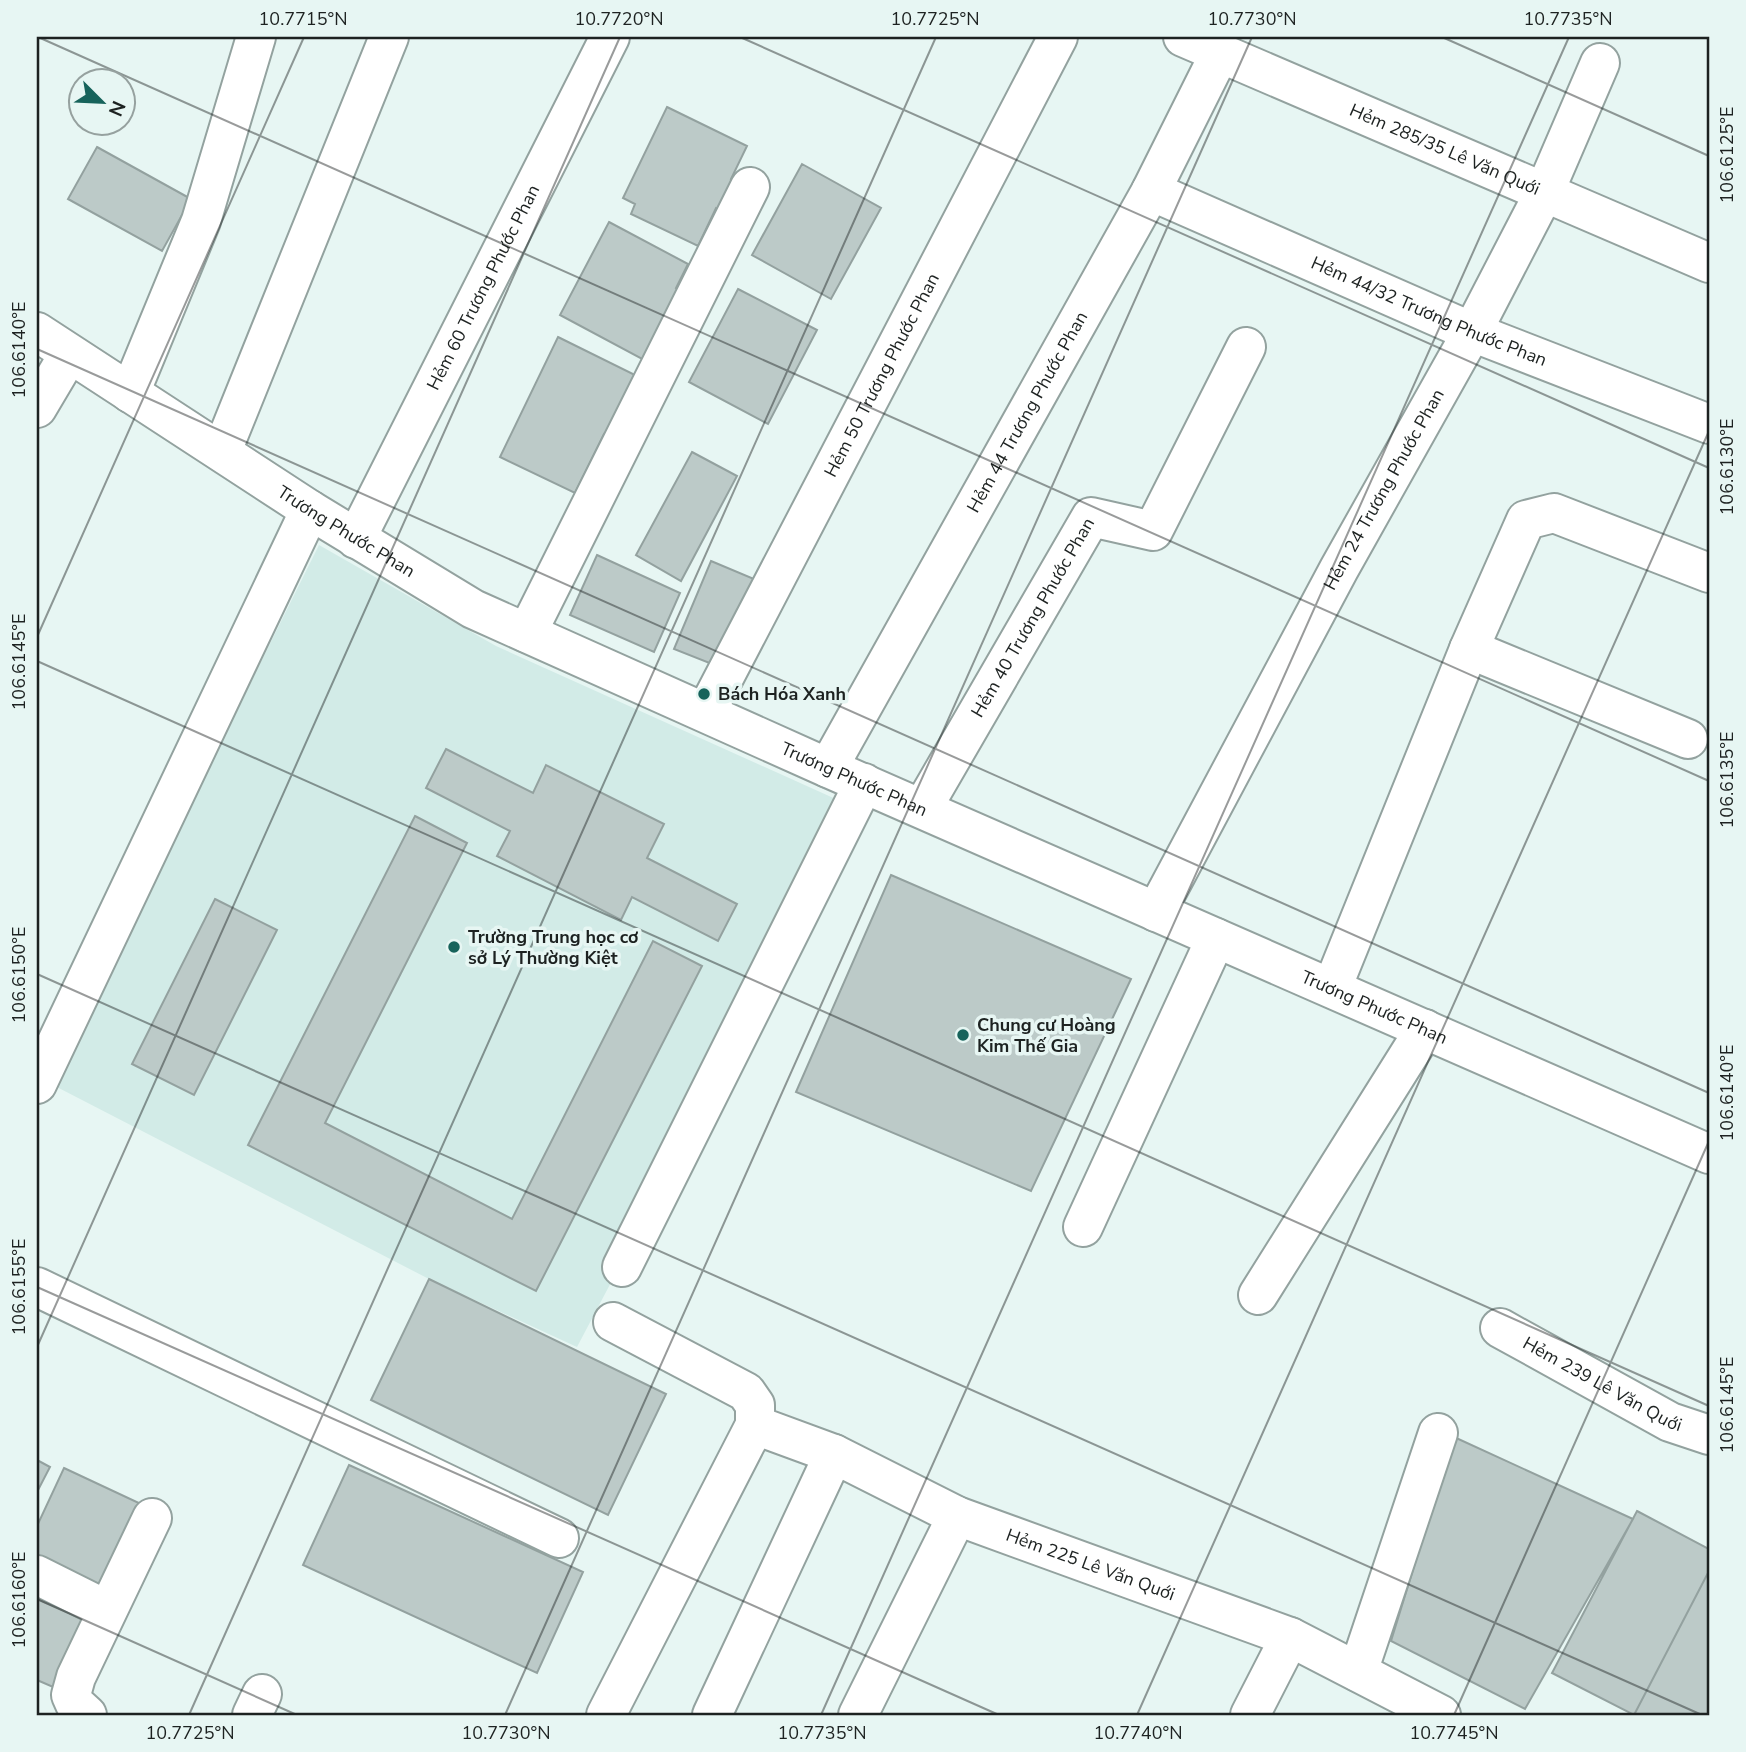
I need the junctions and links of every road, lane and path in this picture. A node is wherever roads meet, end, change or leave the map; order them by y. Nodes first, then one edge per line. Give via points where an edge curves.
1 (256, 37) edge
2 (389, 37) edge
3 (610, 37) edge
4 (1058, 37) edge
5 (1182, 37) edge
6 (1220, 53) junction
7 (1600, 63) dead end
8 (750, 187) dead end
9 (1152, 191) junction
10 (1544, 193) junction
11 (1709, 262) edge
12 (37, 332) edge
13 (1472, 332) junction
14 (1246, 347) dead end
15 (69, 354) junction
16 (130, 393) junction
17 (37, 408) edge
18 (1709, 424) edge
19 (222, 451) junction
20 (310, 510) junction
21 (356, 538) junction
22 (1709, 573) edge
23 (527, 633) junction
24 (1469, 649) junction
25 (706, 712) junction
26 (1688, 739) dead end
27 (828, 768) junction
28 (864, 783) junction
29 (923, 807) junction
30 (1156, 912) junction
31 (1216, 938) junction
32 (1332, 988) junction
33 (1424, 1029) junction
34 (37, 1084) edge
35 (1709, 1154) edge
36 (1083, 1227) dead end
37 (622, 1267) dead end
38 (37, 1287) edge
39 (1258, 1295) dead end
40 (613, 1322) dead end
41 (1500, 1328) dead end
42 (755, 1415) junction
43 (1437, 1433) dead end
44 (1709, 1435) edge
45 (834, 1454) junction
46 (957, 1516) junction
47 (152, 1518) dead end
48 (559, 1538) dead end
49 (37, 1575) edge
50 (107, 1610) junction
51 (1290, 1637) junction
52 (1358, 1672) junction
53 (87, 1715) edge
54 (606, 1715) edge
55 (712, 1715) edge
56 (858, 1715) edge
57 (1250, 1715) edge
58 (1441, 1715) edge

1 - 16 street via 201,221
2 - 19 street
3 - 21 street, Hẻm 60 Trương Phước Phan
4 - 25 street, Hẻm 50 Trương Phước Phan
5 - 6 street, Hẻm 285/35 Lê Văn Quới
6 - 9 street, Hẻm 44 Trương Phước Phan
6 - 10 street, Hẻm 285/35 Lê Văn Quới
7 - 10 street, Hẻm 24 Trương Phước Phan
8 - 23 street
9 - 13 street, Hẻm 44/32 Trương Phước Phan
9 - 27 street, Hẻm 44 Trương Phước Phan
10 - 11 street, Hẻm 285/35 Lê Văn Quới
10 - 13 street, Hẻm 24 Trương Phước Phan
12 - 15 street, Trương Phước Phan
13 - 18 street, Hẻm 44/32 Trương Phước Phan
13 - 30 street, Hẻm 24 Trương Phước Phan
14 - 29 street, Hẻm 40 Trương Phước Phan via 1153,531 1091,517
15 - 16 street, Trương Phước Phan
15 - 17 street
16 - 19 street, Trương Phước Phan
19 - 20 street, Trương Phước Phan
20 - 21 street, Trương Phước Phan
20 - 34 street
21 - 23 street, Trương Phước Phan via 473,609
22 - 24 street via 1554,513 1526,520
23 - 25 street, Trương Phước Phan
24 - 26 street
24 - 32 street
25 - 27 street, Trương Phước Phan
27 - 28 street, Trương Phước Phan
28 - 29 street, Trương Phước Phan
28 - 37 street
29 - 30 street, Trương Phước Phan
30 - 31 street, Trương Phước Phan
31 - 32 street, Trương Phước Phan
31 - 36 street
32 - 33 street, Trương Phước Phan
33 - 35 street, Trương Phước Phan
33 - 39 street
38 - 48 street
40 - 42 street via 746,1392
41 - 44 street, Hẻm 239 Lê Văn Quới via 1670,1422
42 - 45 street, Hẻm 225 Lê Văn Quới
42 - 54 street
43 - 52 street
45 - 46 street, Hẻm 225 Lê Văn Quới
45 - 55 street
46 - 51 street, Hẻm 225 Lê Văn Quới
46 - 56 street
47 - 50 street
49 - 50 street
50 - 53 street via 71,1695
51 - 52 street, Hẻm 225 Lê Văn Quới
51 - 57 street
52 - 58 street, Hẻm 225 Lê Văn Quới

